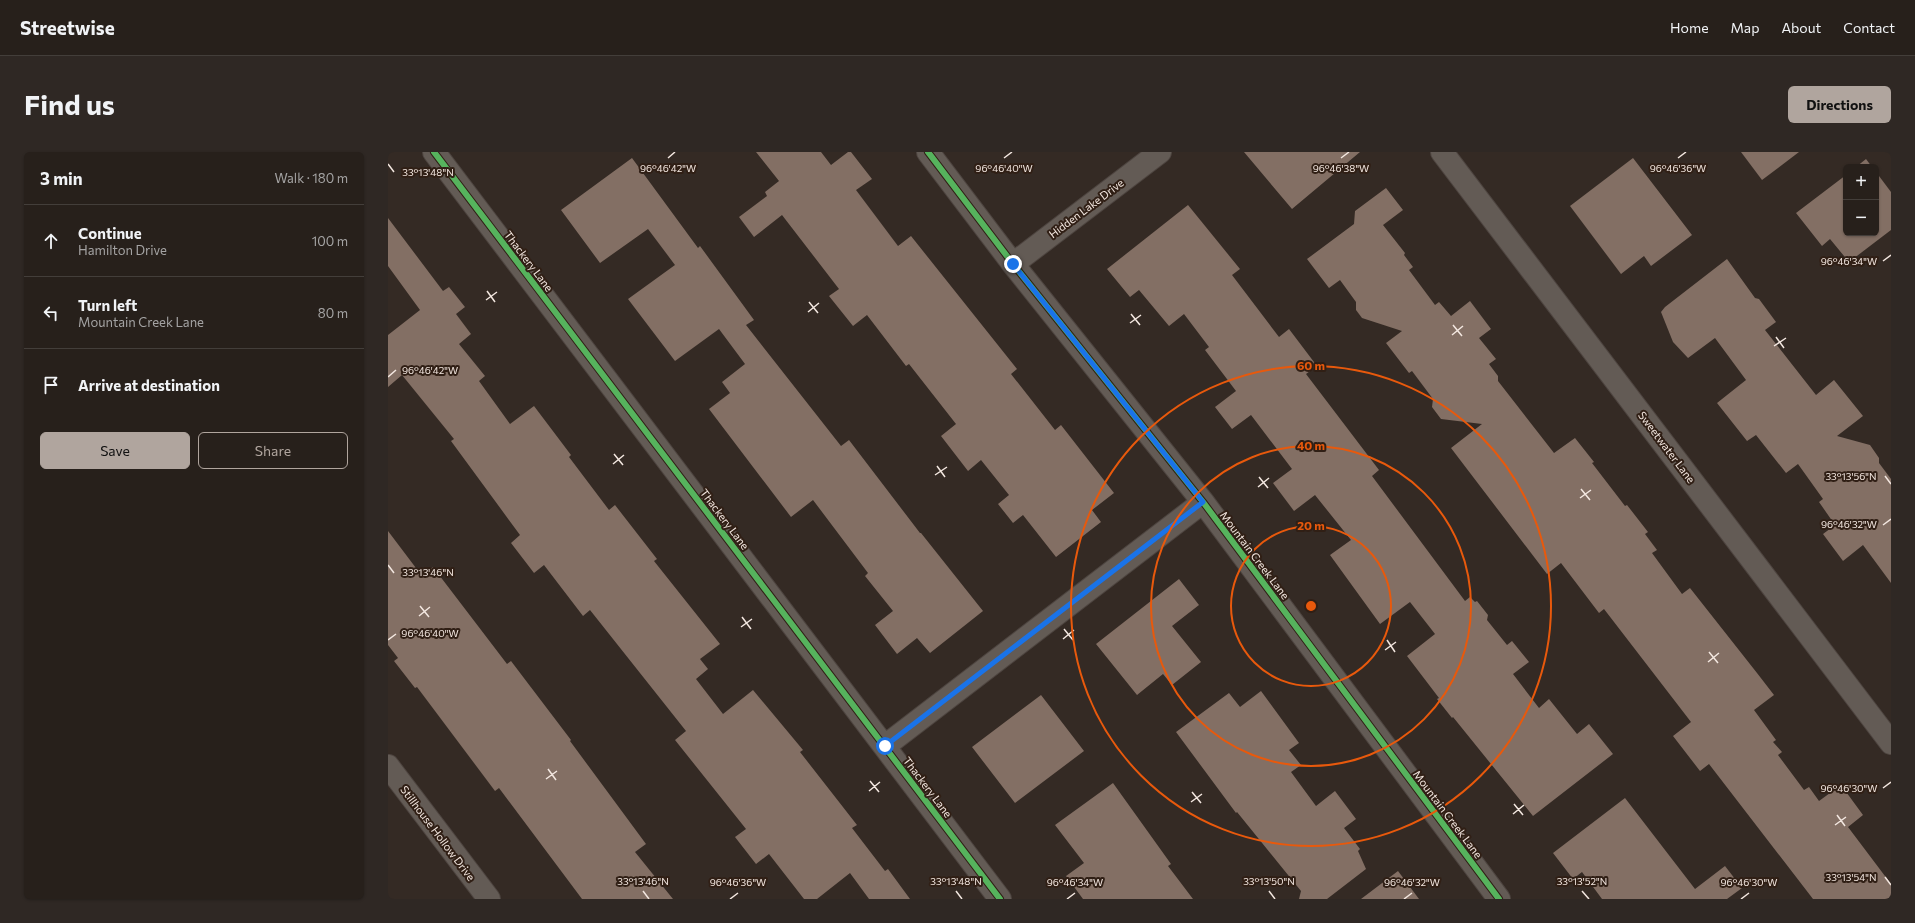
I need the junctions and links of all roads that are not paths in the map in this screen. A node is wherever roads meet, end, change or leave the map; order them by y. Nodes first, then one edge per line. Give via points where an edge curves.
1 (434, 152) edge
2 (928, 152) edge
3 (1160, 152) edge
4 (1442, 152) edge
5 (1013, 264) junction
6 (1203, 502) junction
7 (1891, 743) edge
8 (885, 746) junction
9 (388, 766) edge
10 (489, 899) edge
11 (1000, 899) edge
12 (1499, 899) edge

1 - 8 street, Thackery Lane
2 - 5 street, Mountain Creek Lane
3 - 5 street, Hidden Lake Drive
4 - 7 street, Sweetwater Lane
5 - 6 street, Mountain Creek Lane
6 - 8 street
6 - 12 street, Mountain Creek Lane
8 - 11 street, Thackery Lane
9 - 10 street, Stillhouse Hollow Drive

